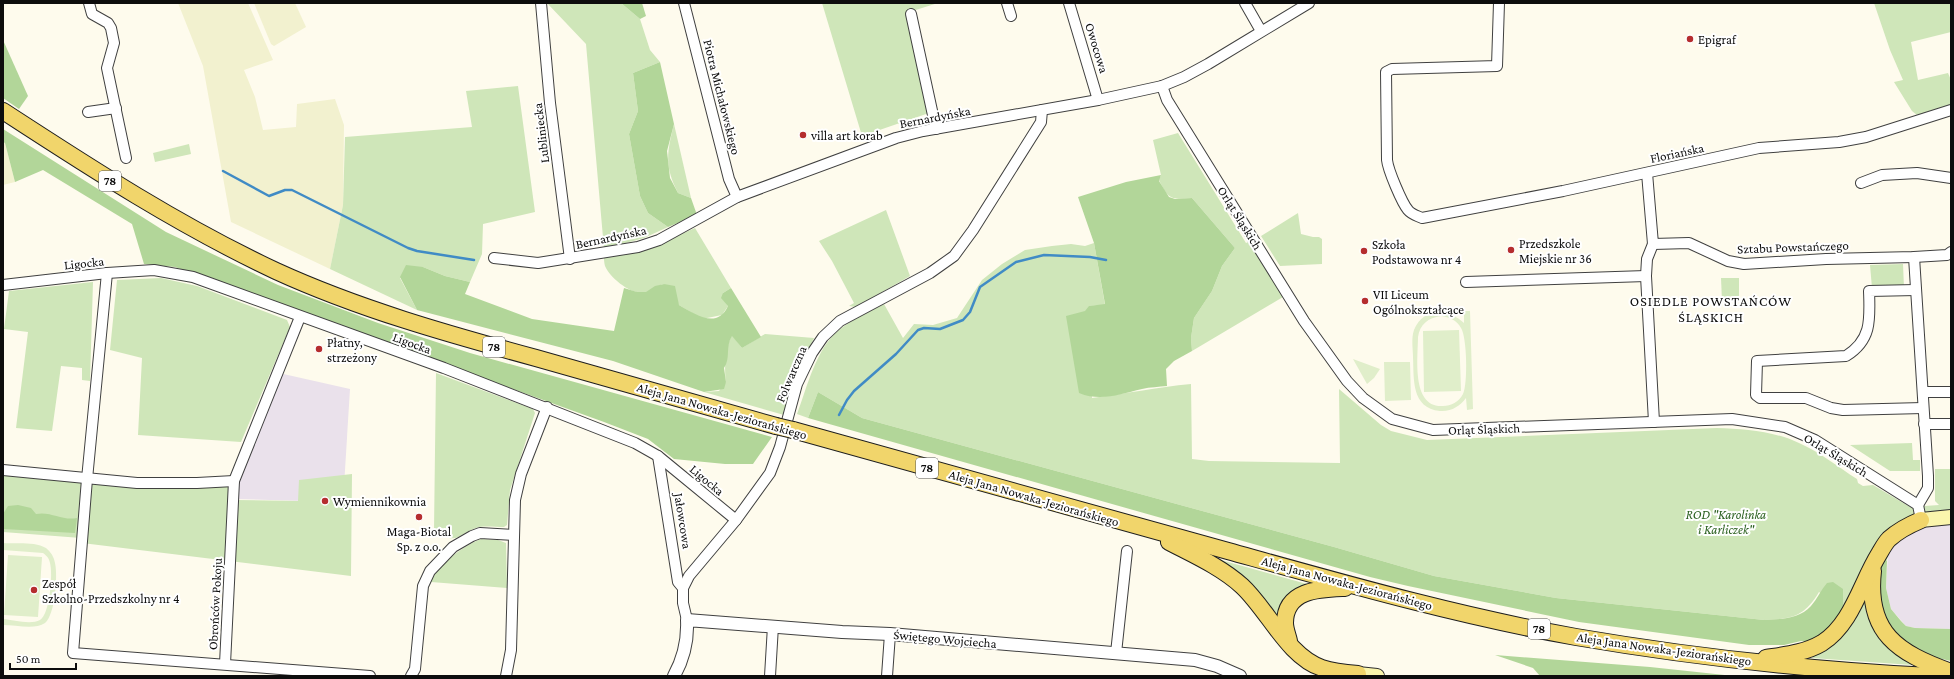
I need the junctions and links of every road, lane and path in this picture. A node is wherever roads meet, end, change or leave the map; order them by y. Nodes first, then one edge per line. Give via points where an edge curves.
1 (89, 3) edge
2 (541, 3) edge
3 (684, 3) edge
4 (1007, 3) edge
5 (1069, 3) edge
6 (1245, 3) edge
7 (1308, 3) edge
8 (1499, 3) edge
9 (911, 14) dead end
10 (1011, 16) dead end
11 (1261, 31) junction
12 (1162, 86) junction
13 (1098, 100) junction
14 (116, 108) junction
15 (1042, 110) junction
16 (1951, 110) edge
17 (3, 111) edge
18 (88, 112) dead end
19 (936, 129) junction
20 (126, 158) dead end
21 (1647, 173) junction
22 (1951, 178) edge
23 (1861, 183) dead end
24 (737, 197) junction
25 (1652, 244) junction
26 (1951, 252) edge
27 (1914, 257) junction
28 (494, 258) dead end
29 (570, 259) junction
30 (107, 273) junction
31 (1646, 276) junction
32 (1466, 282) dead end
33 (3, 285) edge
34 (1916, 290) junction
35 (300, 317) junction
36 (1922, 392) junction
37 (1951, 392) edge
38 (547, 407) junction
39 (1923, 408) junction
40 (1654, 422) junction
41 (1924, 424) junction
42 (1951, 424) edge
43 (658, 456) junction
44 (3, 470) edge
45 (87, 479) junction
46 (234, 481) junction
47 (1919, 513) junction
48 (1951, 517) edge
49 (736, 520) junction
50 (1143, 528) junction
51 (513, 534) junction
52 (1128, 551) dead end
53 (1875, 561) junction
54 (1358, 587) junction
55 (682, 588) junction
56 (687, 620) junction
57 (773, 626) junction
58 (890, 634) junction
59 (1289, 643) junction
60 (1116, 654) junction
61 (1744, 661) junction
62 (225, 664) junction
63 (1951, 672) edge
64 (298, 673) edge
65 (1358, 675) edge
66 (370, 676) edge
67 (411, 676) edge
68 (506, 676) edge
69 (674, 676) edge
70 (770, 676) edge
71 (887, 676) edge
72 (1240, 676) edge
73 (1377, 676) edge
74 (1931, 676) edge

1 - 14 street via 92,14 108,23 111,28 114,43 107,68
2 - 29 street, Lubliniecka via 550,103
3 - 24 street, Piotra Michałowskiego via 729,179
4 - 10 street
5 - 13 street, Owocowa
6 - 11 street
7 - 11 street, Bernardyńska
8 - 21 street, Floriańska via 1497,66 1392,69 1386,72 1387,160 1389,170 1408,210 1422,218 1443,215
9 - 19 street
11 - 12 street, Bernardyńska via 1202,67
12 - 13 street, Bernardyńska
12 - 40 street, Orląt Śląskich via 1167,100 1304,321 1347,381 1374,407 1392,419 1433,430
13 - 15 street, Bernardyńska
14 - 18 street
14 - 20 street
15 - 19 street, Bernardyńska
15 - 49 street, Folwarczna via 1041,122 954,256 930,273 840,321 823,337 812,352 798,384 770,474
16 - 21 street, Floriańska via 1881,134 1839,142 1759,148
17 - 50 main road, Aleja Jana Nowaka-Jeziorańskiego / 78, bridge via 164,213 276,271 381,313
19 - 24 street, Bernardyńska via 896,138
21 - 25 street
22 - 23 street via 1917,173 1888,174
24 - 29 street, Bernardyńska via 659,240 638,248
25 - 27 street, Sztabu Powstańczego via 1689,242 1728,261 1744,264
25 - 31 street via 1647,259
26 - 27 street, Sztabu Powstańczego via 1947,255
27 - 34 street
28 - 29 street, Bernardyńska via 538,263
30 - 33 street, Ligocka
30 - 35 street, Ligocka via 154,270 193,277
30 - 45 street, Obrońców Pokoju
31 - 32 street
31 - 40 street
34 - 36 street
34 - 39 street via 1869,291 1868,330 1846,356 1757,361 1756,395 1760,398 1806,398 1843,410
35 - 38 street, Ligocka
35 - 46 street, Obrońców Pokoju
36 - 37 street
36 - 39 street
38 - 43 street, Ligocka via 635,442
38 - 51 street via 517,487
39 - 41 street
40 - 47 street, Orląt Śląskich via 1732,419 1785,427 1815,440
41 - 42 street
41 - 47 street via 1928,488
43 - 49 street, Ligocka
43 - 55 street, Jałowcowa via 678,582
44 - 45 street
45 - 46 street via 166,484
45 - 62 street, Obrońców Pokoju via 73,653
46 - 62 street, Obrońców Pokoju
47 - 48 main road
47 - 53 main road via 1888,540
49 - 55 street, Folwarczna
50 - 54 main road, Aleja Jana Nowaka-Jeziorańskiego / 78
50 - 59 main road via 1241,584
51 - 67 street via 480,533 472,536 453,547 430,571 423,586 415,669
51 - 68 street via 511,650
52 - 60 street
53 - 61 main road via 1848,615 1835,632 1821,643 1800,653
53 - 63 main road via 1871,591 1882,628 1904,652
54 - 59 main road via 1317,590 1302,594 1287,612 1285,623
54 - 61 main road, Aleja Jana Nowaka-Jeziorańskiego / 78 via 1458,613 1560,634
55 - 56 street
56 - 57 street, Świętego Wojciecha
56 - 69 street via 688,636 684,656
57 - 58 street, Świętego Wojciecha
57 - 70 street
58 - 60 street, Świętego Wojciecha
58 - 71 street
59 - 65 main road via 1303,658 1316,666
60 - 72 street, Świętego Wojciecha via 1195,660
61 - 74 main road, Aleja Jana Nowaka-Jeziorańskiego / 78
62 - 64 street
64 - 66 street
65 - 73 main road

